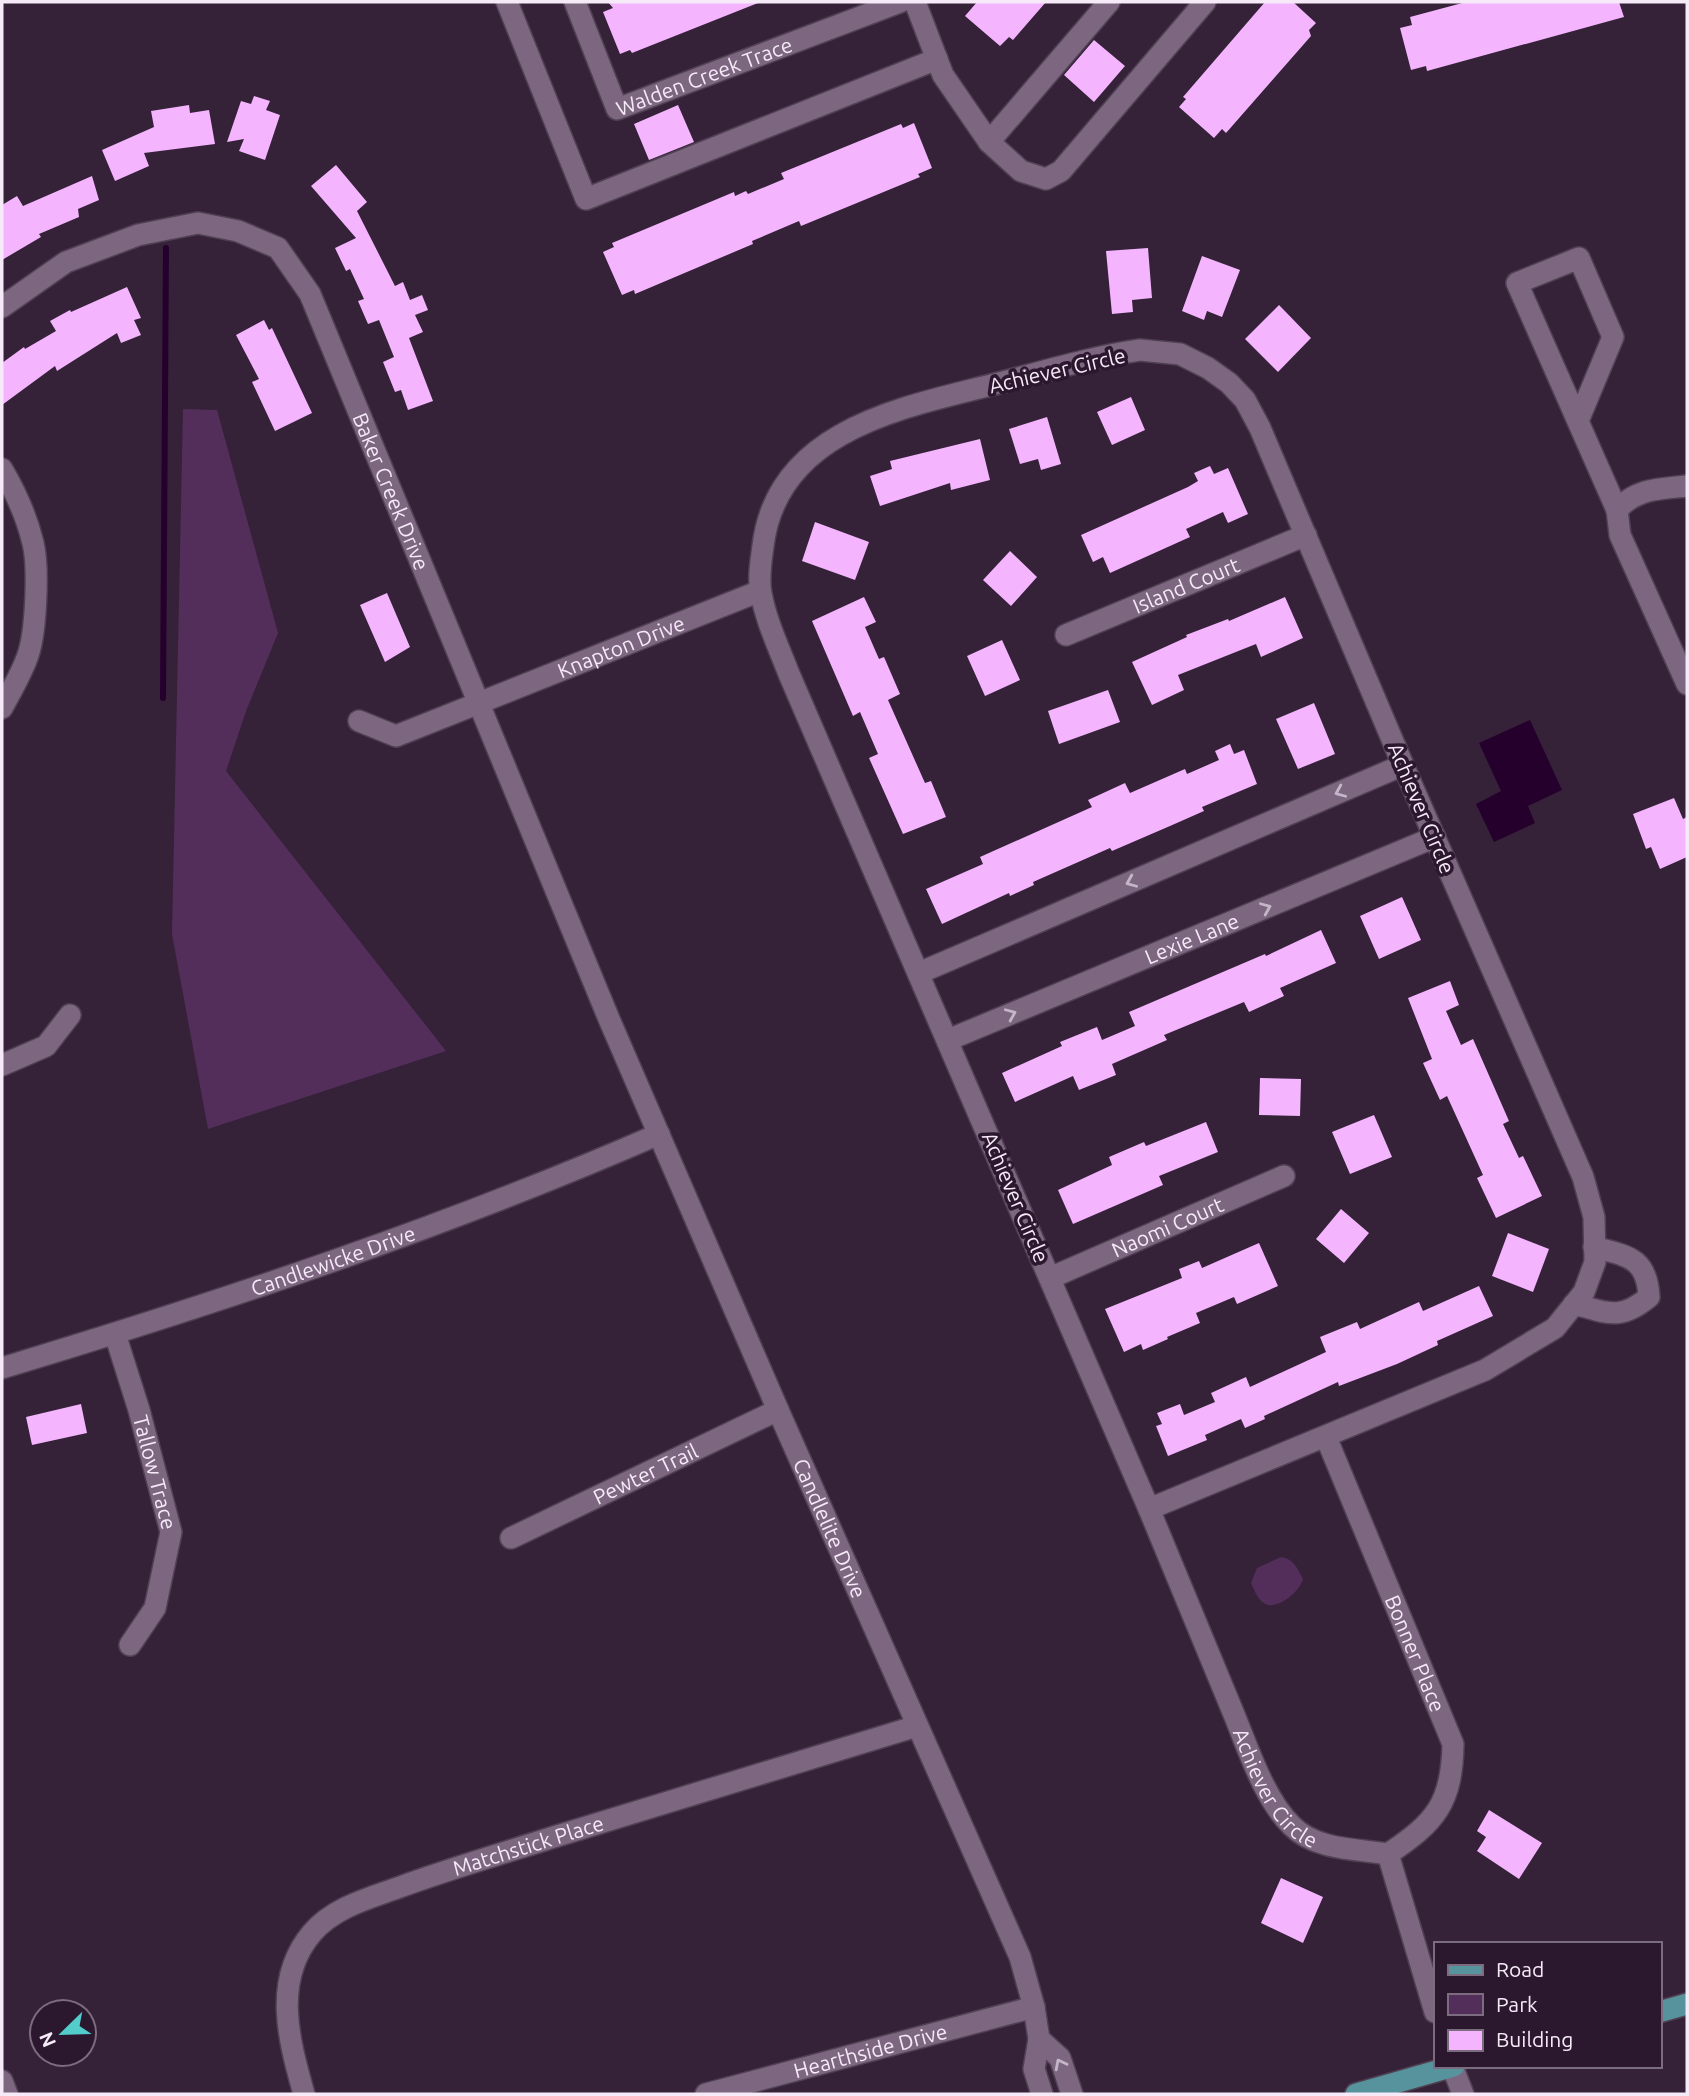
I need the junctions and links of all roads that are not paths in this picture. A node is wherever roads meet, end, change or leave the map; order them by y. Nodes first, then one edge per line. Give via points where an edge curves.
1 (507, 2) edge
2 (575, 2) edge
3 (900, 2) edge
4 (915, 2) edge
5 (1109, 2) edge
6 (1205, 2) edge
7 (937, 59) junction
8 (989, 142) junction
9 (2, 307) edge
10 (1578, 421) junction
11 (2, 469) edge
12 (1687, 486) edge
13 (1618, 510) junction
14 (1306, 535) junction
15 (760, 591) junction
16 (1066, 635) dead end
17 (1687, 684) edge
18 (480, 703) junction
19 (2, 708) edge
20 (359, 721) dead end
21 (1403, 765) junction
22 (1435, 837) junction
23 (919, 973) junction
24 (70, 1015) dead end
25 (609, 1019) joint
26 (948, 1040) junction
27 (2, 1065) edge
28 (659, 1134) junction
29 (1284, 1176) dead end
30 (1594, 1247) junction
31 (1050, 1278) junction
32 (1574, 1304) junction
33 (115, 1334) junction
34 (2, 1367) edge
35 (778, 1410) junction
36 (1326, 1437) junction
37 (1149, 1509) junction
38 (512, 1538) dead end
39 (130, 1646) dead end
40 (917, 1726) junction
41 (1388, 1854) junction
42 (1687, 2004) edge
43 (1034, 2007) junction
44 (1434, 2009) edge
45 (1661, 2011) edge
46 (1039, 2039) junction
47 (1445, 2068) edge
48 (1453, 2068) edge
49 (2, 2081) edge
50 (7, 2094) edge
51 (304, 2094) edge
52 (706, 2094) edge
53 (1042, 2094) edge
54 (1072, 2094) edge
55 (1356, 2094) edge
56 (1464, 2094) edge

1 - 7 street via 586,199
2 - 3 street, Walden Creek Trace via 617,109
4 - 7 street
5 - 8 street
6 - 8 street via 1061,171 1046,179 1021,171
7 - 8 street
9 - 18 street, Baker Creek Drive via 66,262 150,233 198,223 238,231 278,248 310,294
10 - 10 street via 1517,283 1579,258 1613,337
10 - 13 street
11 - 19 street via 34,545 35,587 29,654
12 - 13 street via 1646,490 1627,499
13 - 17 street via 1620,535
14 - 15 street, Achiever Circle via 1260,428 1237,391 1208,368 1180,354 1140,350 1096,356 908,406 830,440 801,465 775,500 764,533
14 - 16 street, Island Court
14 - 21 street, Achiever Circle
15 - 18 street, Knapton Drive
15 - 23 street, Achiever Circle via 789,674
18 - 20 street, Knapton Drive via 396,736
18 - 25 street, Baker Creek Drive
21 - 22 street, Achiever Circle
21 -> 23 street
26 -> 22 street, Lexie Lane
22 - 30 street, Achiever Circle via 1583,1177 1594,1217
23 - 26 street, Achiever Circle
24 - 27 street via 46,1046
25 - 28 street, Candlelite Drive
26 - 31 street, Achiever Circle
28 - 33 street, Candlewicke Drive via 400,1236
28 - 35 street, Candlelite Drive
29 - 31 street, Naomi Court
30 - 32 street, Achiever Circle via 1595,1262 1584,1292
30 - 32 street via 1637,1262 1646,1273 1648,1297 1634,1310 1621,1314
31 - 37 street, Achiever Circle
32 - 36 street, Achiever Circle via 1555,1328 1485,1370
33 - 34 street, Candlewicke Drive
33 - 39 street, Tallow Trace via 171,1532 155,1608
35 - 38 street, Pewter Trail
35 - 40 street, Candlelite Drive
36 - 37 street, Achiever Circle
36 - 41 street, Bonner Place via 1453,1744 1447,1792 1434,1818
37 - 41 street, Achiever Circle via 1275,1805 1292,1827 1309,1838
40 - 43 street, Candlelite Drive via 1020,1957
40 - 51 street, Matchstick Place via 443,1871 354,1903 327,1919 301,1948 288,1993 287,2025
41 - 44 street
42 - 45 main road
43 - 46 street, Candlelite Drive
43 - 52 street, Hearthside Drive
46 - 53 street, Candlelite Drive via 1034,2069
54 -> 46 street via 1060,2058
47 - 55 main road
48 - 56 street
49 - 50 street

